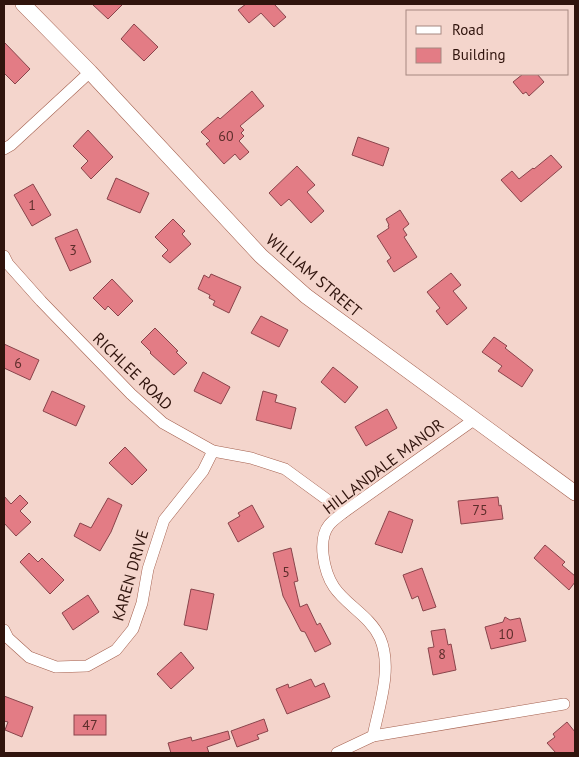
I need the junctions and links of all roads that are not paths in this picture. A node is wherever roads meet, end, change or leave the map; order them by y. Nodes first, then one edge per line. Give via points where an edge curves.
1 (22, 4) edge
2 (90, 72) junction
3 (4, 150) edge
4 (4, 256) edge
5 (475, 419) junction
6 (214, 451) junction
7 (575, 493) edge
8 (344, 512) junction
9 (4, 630) edge
10 (564, 704) dead end
11 (373, 736) junction
12 (337, 753) edge

1 - 2 street, WILLIAM STREET
2 - 3 street
2 - 5 street, WILLIAM STREET via 261,256 306,296
4 - 6 street, RICHLEE ROAD via 41,301 131,394 163,423
5 - 7 street, WILLIAM STREET
5 - 8 street, HILLANDALE MANOR
6 - 8 street, RICHLEE ROAD via 285,469
6 - 9 street, KAREN DRIVE via 204,471 164,520 133,629 116,650 86,666 56,667 29,656 8,638
8 - 11 street, HILLANDALE MANOR via 329,526 324,537 323,558 334,587 371,624 380,638 385,677
10 - 11 street
11 - 12 street

